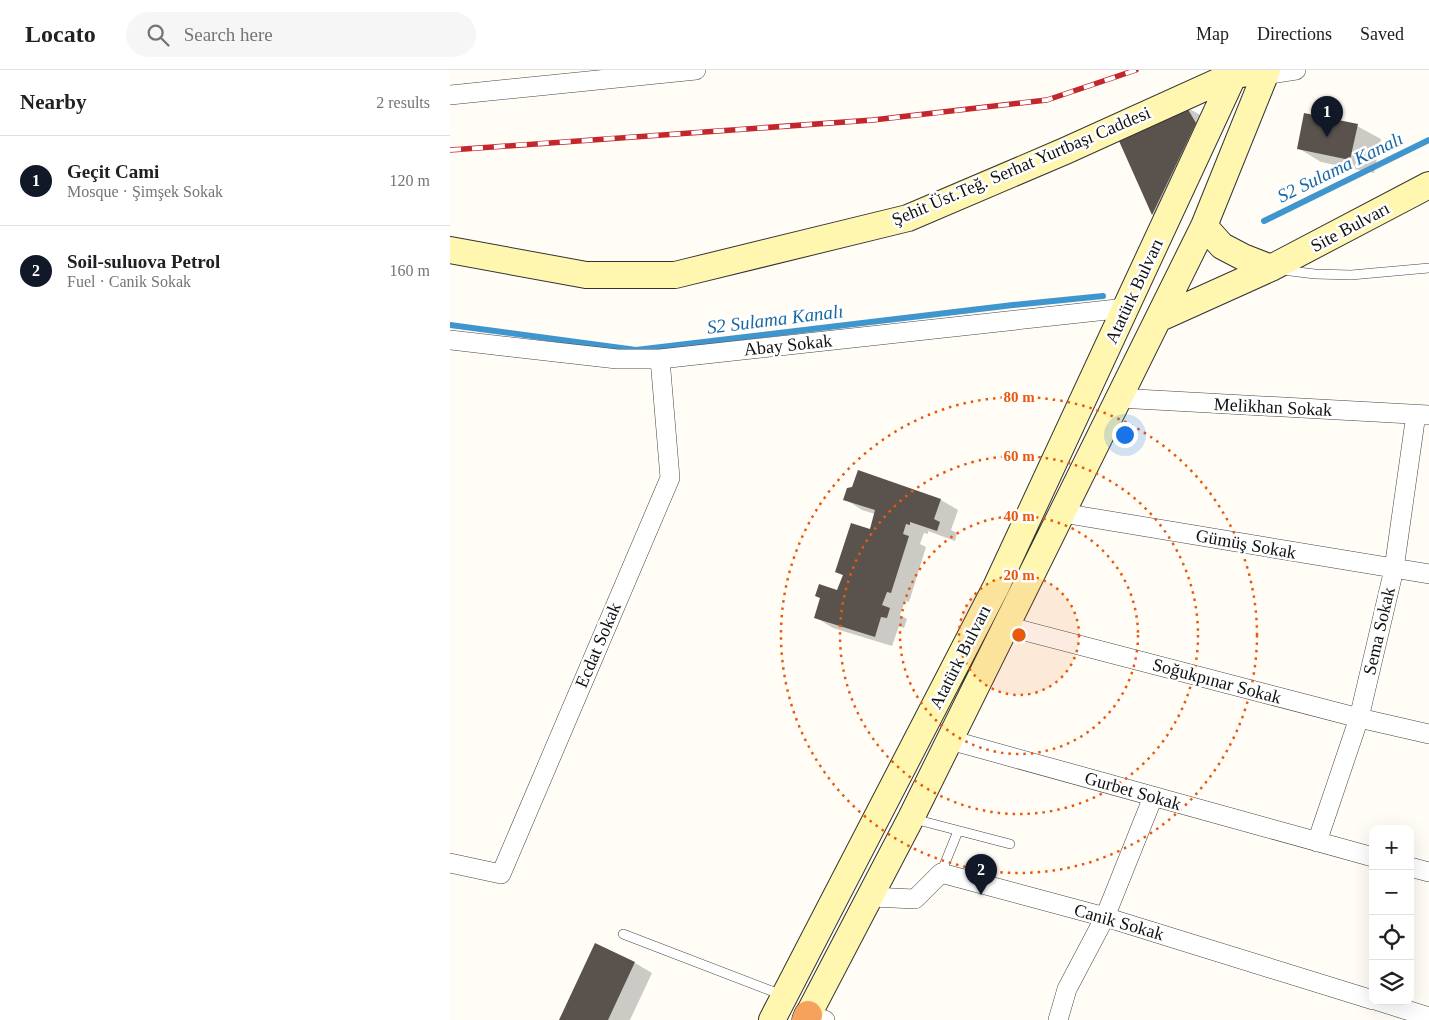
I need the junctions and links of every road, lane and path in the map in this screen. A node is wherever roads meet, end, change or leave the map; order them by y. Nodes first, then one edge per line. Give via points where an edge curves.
1 (696, 70) edge
2 (1296, 70) edge
3 (1235, 72) edge
4 (1265, 73) edge
5 (450, 95) edge
6 (1429, 185) edge
7 (1204, 226) junction
8 (450, 250) edge
9 (1271, 268) junction
10 (1429, 268) edge
11 (1126, 308) junction
12 (1158, 319) junction
13 (450, 340) edge
14 (660, 359) junction
15 (1118, 398) junction
16 (1422, 415) edge
17 (1062, 513) junction
18 (1394, 569) junction
19 (1429, 574) edge
20 (1006, 626) junction
21 (1359, 718) junction
22 (1429, 734) edge
23 (950, 740) junction
24 (1153, 797) junction
25 (911, 818) junction
26 (958, 831) junction
27 (1317, 842) junction
28 (1010, 844) dead end
29 (1369, 856) edge
30 (450, 863) edge
31 (1414, 868) edge
32 (1429, 872) edge
33 (942, 873) junction
34 (871, 897) junction
35 (1105, 917) junction
36 (623, 934) dead end
37 (786, 997) junction
38 (1369, 999) edge
39 (1389, 1009) edge
40 (1429, 1017) edge
41 (811, 1019) edge
42 (772, 1020) edge
43 (1058, 1020) edge

1 - 5 street
2 - 4 street
3 - 4 main road, Şehit Üst.Teğ. Serhat Yurtbaşı Caddesi
3 - 8 main road, Şehit Üst.Teğ. Serhat Yurtbaşı Caddesi via 1065,151 908,218 674,275 586,275
3 - 11 main road, Atatürk Bulvarı
4 - 7 main road, Atatürk Bulvarı
6 - 9 main road, Site Bulvarı
7 - 9 main road via 1222,246
7 - 12 main road, Atatürk Bulvarı
9 - 10 lane via 1351,275
9 - 12 main road, Site Bulvarı
11 - 14 street, Abay Sokak
11 - 37 main road, Atatürk Bulvarı via 996,587
12 - 15 main road, Atatürk Bulvarı
13 - 14 street, Abay Sokak via 617,359
14 - 30 street, Ecdat Sokak via 670,478 501,874
15 - 16 street, Melikhan Sokak
15 - 17 main road, Atatürk Bulvarı
16 - 18 street, Sema Sokak
17 - 18 street, Gümüş Sokak
17 - 20 main road, Atatürk Bulvarı
18 - 19 street, Gümüş Sokak
18 - 21 street, Sema Sokak
20 - 21 street, Soğukpınar Sokak
20 - 23 main road, Atatürk Bulvarı
21 - 22 street, Soğukpınar Sokak
21 - 27 street, Sema Sokak
23 - 24 street, Gurbet Sokak
23 - 25 main road, Atatürk Bulvarı
24 - 27 street, Gurbet Sokak
24 - 35 street
25 - 26 lane
25 - 34 main road, Atatürk Bulvarı
26 - 28 lane
26 - 33 lane
27 - 29 street, Gurbet Sokak
31 - 32 street
33 - 34 street via 915,899
33 - 35 street, Canik Sokak
34 - 41 main road, Atatürk Bulvarı
35 - 38 street, Canik Sokak
35 - 43 street via 1067,989
36 - 37 lane
37 - 42 main road, Atatürk Bulvarı
39 - 40 street

